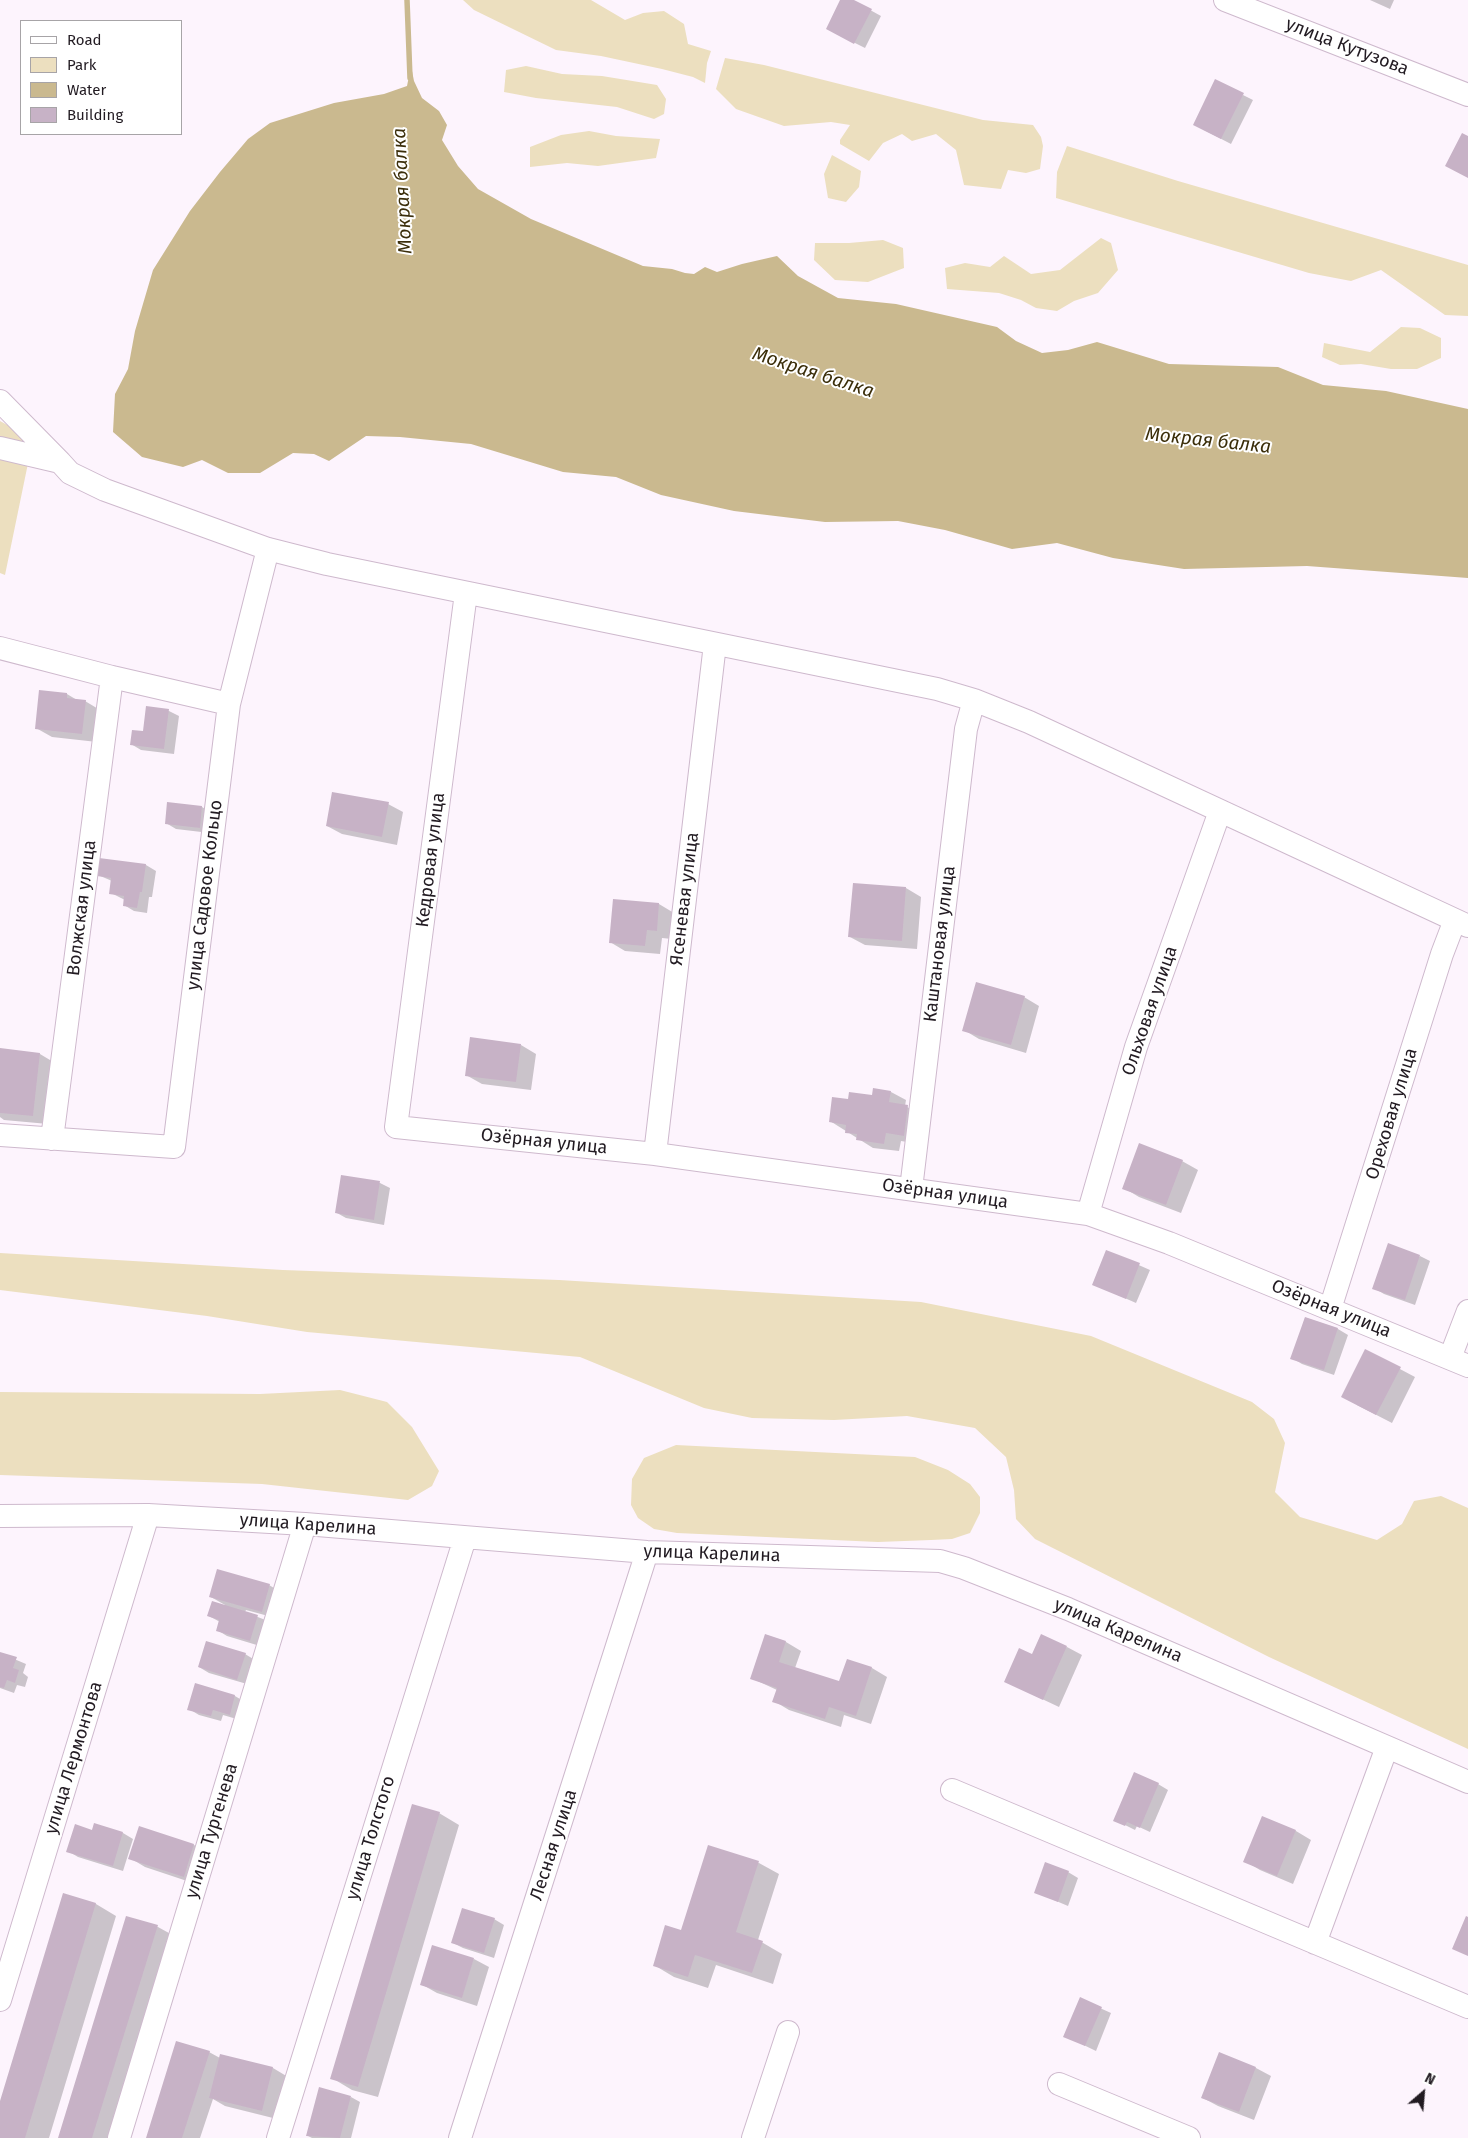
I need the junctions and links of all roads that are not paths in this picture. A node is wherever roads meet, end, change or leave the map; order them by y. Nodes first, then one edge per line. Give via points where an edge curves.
1 (1225, 0) edge
2 (1468, 95) edge
3 (0, 401) edge
4 (0, 448) edge
5 (60, 462) junction
6 (268, 549) junction
7 (466, 593) junction
8 (715, 644) junction
9 (0, 648) edge
10 (112, 677) junction
11 (974, 700) junction
12 (230, 704) junction
13 (1220, 811) junction
14 (1462, 923) edge
15 (396, 1127) joint
16 (0, 1134) edge
17 (52, 1139) junction
18 (656, 1154) junction
19 (910, 1189) junction
20 (1088, 1214) junction
21 (1330, 1309) junction
22 (1468, 1311) edge
23 (1459, 1362) edge
24 (148, 1515) junction
25 (0, 1516) edge
26 (305, 1524) junction
27 (465, 1538) junction
28 (647, 1552) junction
29 (1387, 1747) junction
30 (1468, 1782) edge
31 (952, 1790) dead end
32 (1315, 1943) junction
33 (0, 2000) edge
34 (1468, 2007) edge
35 (788, 2032) dead end
36 (1059, 2084) dead end
37 (119, 2138) edge
38 (278, 2138) edge
39 (460, 2138) edge
40 (753, 2138) edge
41 (1190, 2138) edge

1 - 2 street, улица Кутузова
3 - 5 street
4 - 5 street
5 - 6 street via 70,473 105,490
6 - 7 street
6 - 12 street
7 - 8 street
7 - 15 street, Кедровая улица
8 - 11 street via 936,689
8 - 18 street, Ясеневая улица
9 - 10 street
10 - 12 street
10 - 17 street, Волжская улица
11 - 13 street via 1029,722
11 - 19 street, Каштановая улица via 966,729
12 - 17 street, улица Садовое Кольцо via 174,1147
13 - 14 street
13 - 20 street, Ольховая улица via 1136,1046
14 - 21 street, Ореховая улица via 1442,954
15 - 18 street, Озёрная улица
16 - 17 street, улица Садовое Кольцо
18 - 19 street, Озёрная улица
19 - 20 street, Озёрная улица
20 - 21 street, Озёрная улица
21 - 23 street, Озёрная улица
22 - 23 street
24 - 25 street, улица Карелина
24 - 26 street, улица Карелина
24 - 33 street, улица Лермонтова
26 - 27 street, улица Карелина
26 - 37 street, улица Тургенева
27 - 28 street, улица Карелина
27 - 38 street, улица Толстого
28 - 29 street, улица Карелина via 940,1561 1068,1609
28 - 39 street, Лесная улица
29 - 30 street, улица Карелина
29 - 32 street
31 - 32 street
32 - 34 street
35 - 40 street
36 - 41 street

